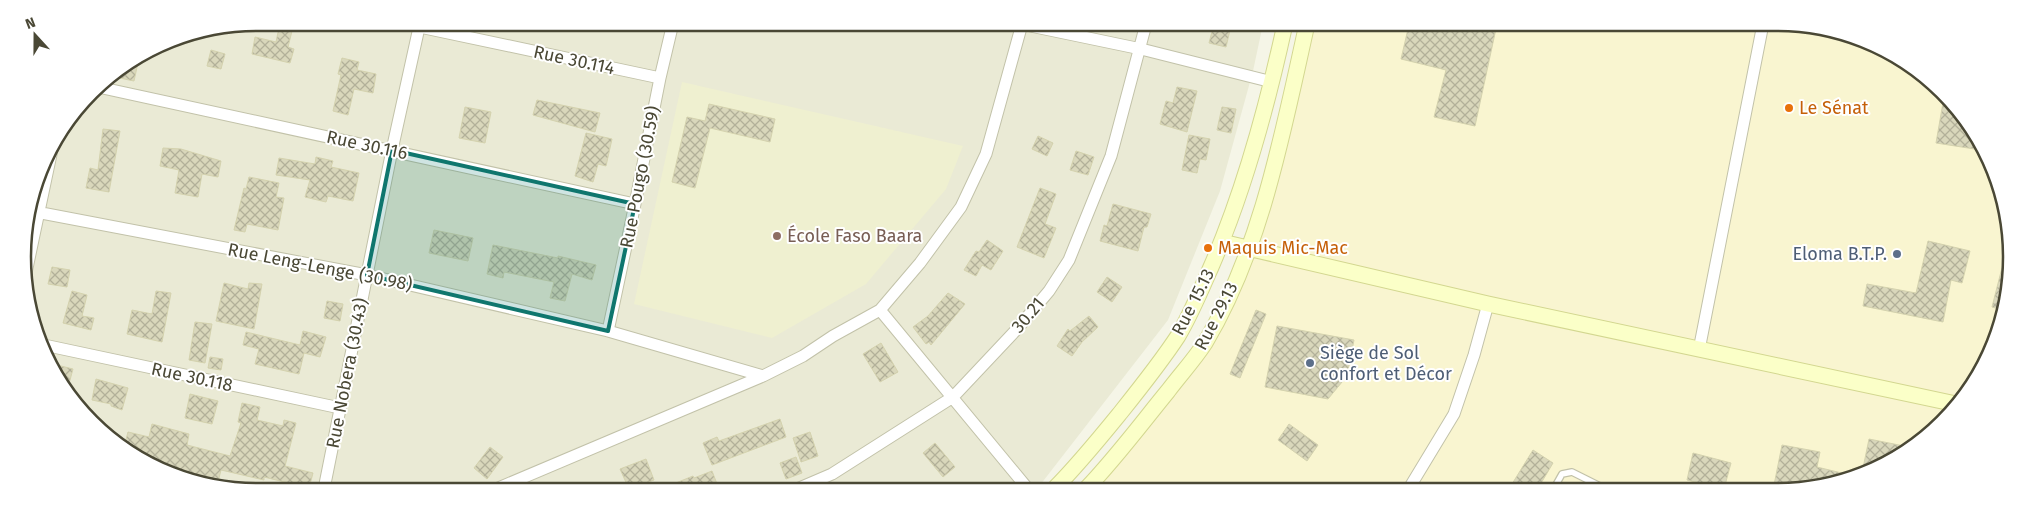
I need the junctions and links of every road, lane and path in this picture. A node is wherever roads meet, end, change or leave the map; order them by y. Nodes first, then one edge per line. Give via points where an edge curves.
1 (419, 31) edge
2 (447, 31) edge
3 (671, 31) edge
4 (1019, 31) edge
5 (1055, 31) edge
6 (1145, 31) edge
7 (1283, 31) edge
8 (1305, 31) edge
9 (1762, 31) edge
10 (1141, 49) junction
11 (660, 78) junction
12 (1272, 82) junction
13 (106, 89) edge
14 (392, 150) junction
15 (635, 204) junction
16 (36, 211) edge
17 (1222, 242) junction
18 (1248, 249) junction
19 (367, 275) junction
20 (1488, 304) junction
21 (880, 310) junction
22 (608, 331) junction
23 (50, 346) edge
24 (1699, 350) junction
25 (763, 376) junction
26 (953, 397) junction
27 (1950, 403) edge
28 (340, 408) junction
29 (325, 483) edge
30 (523, 483) edge
31 (812, 483) edge
32 (1022, 483) edge
33 (1061, 483) edge
34 (1092, 483) edge
35 (1412, 483) edge
36 (1556, 483) edge
37 (1594, 483) edge

1 - 14 street, Rue Nobera (30.43)
2 - 11 street, Rue 30.114
3 - 11 street, Rue Pougo (30.59)
4 - 21 street via 986,154 961,207
5 - 10 street
6 - 10 street, 30.21
7 - 12 main road, Rue 15.13
8 - 18 main road, Rue 29.13 via 1272,178
9 - 24 street
10 - 12 street
10 - 26 street, 30.21 / 30.21 via 1111,156 1069,260 1017,330
11 - 15 street, Rue Pougo (30.59)
12 - 17 main road, Rue 15.13 via 1249,165
13 - 14 street, Rue 30.116
14 - 15 street, Rue 30.116
14 - 19 street, Rue Nobera (30.43)
15 - 22 street, Rue Pougo (30.59)
16 - 19 street, Rue Leng-Lenge (30.98)
17 - 18 main road
17 - 33 main road, Rue 15.13 via 1178,335 1116,418
18 - 20 main road
18 - 34 main road, Rue 29.13 via 1204,343
19 - 22 street, Rue Leng-Lenge (30.98)
19 - 28 street, Rue Nobera (30.43)
20 - 24 main road
20 - 35 street via 1454,414
21 - 25 street
21 - 26 street
22 - 25 street, Rue Leng-Lenge (30.98)
23 - 28 street, Rue 30.118
24 - 27 main road
25 - 30 street
26 - 31 street, 30.21 / 30.21 via 832,474
26 - 32 street
28 - 29 street, Rue Nobera (30.43)
36 - 37 lane via 1562,474 1572,472

